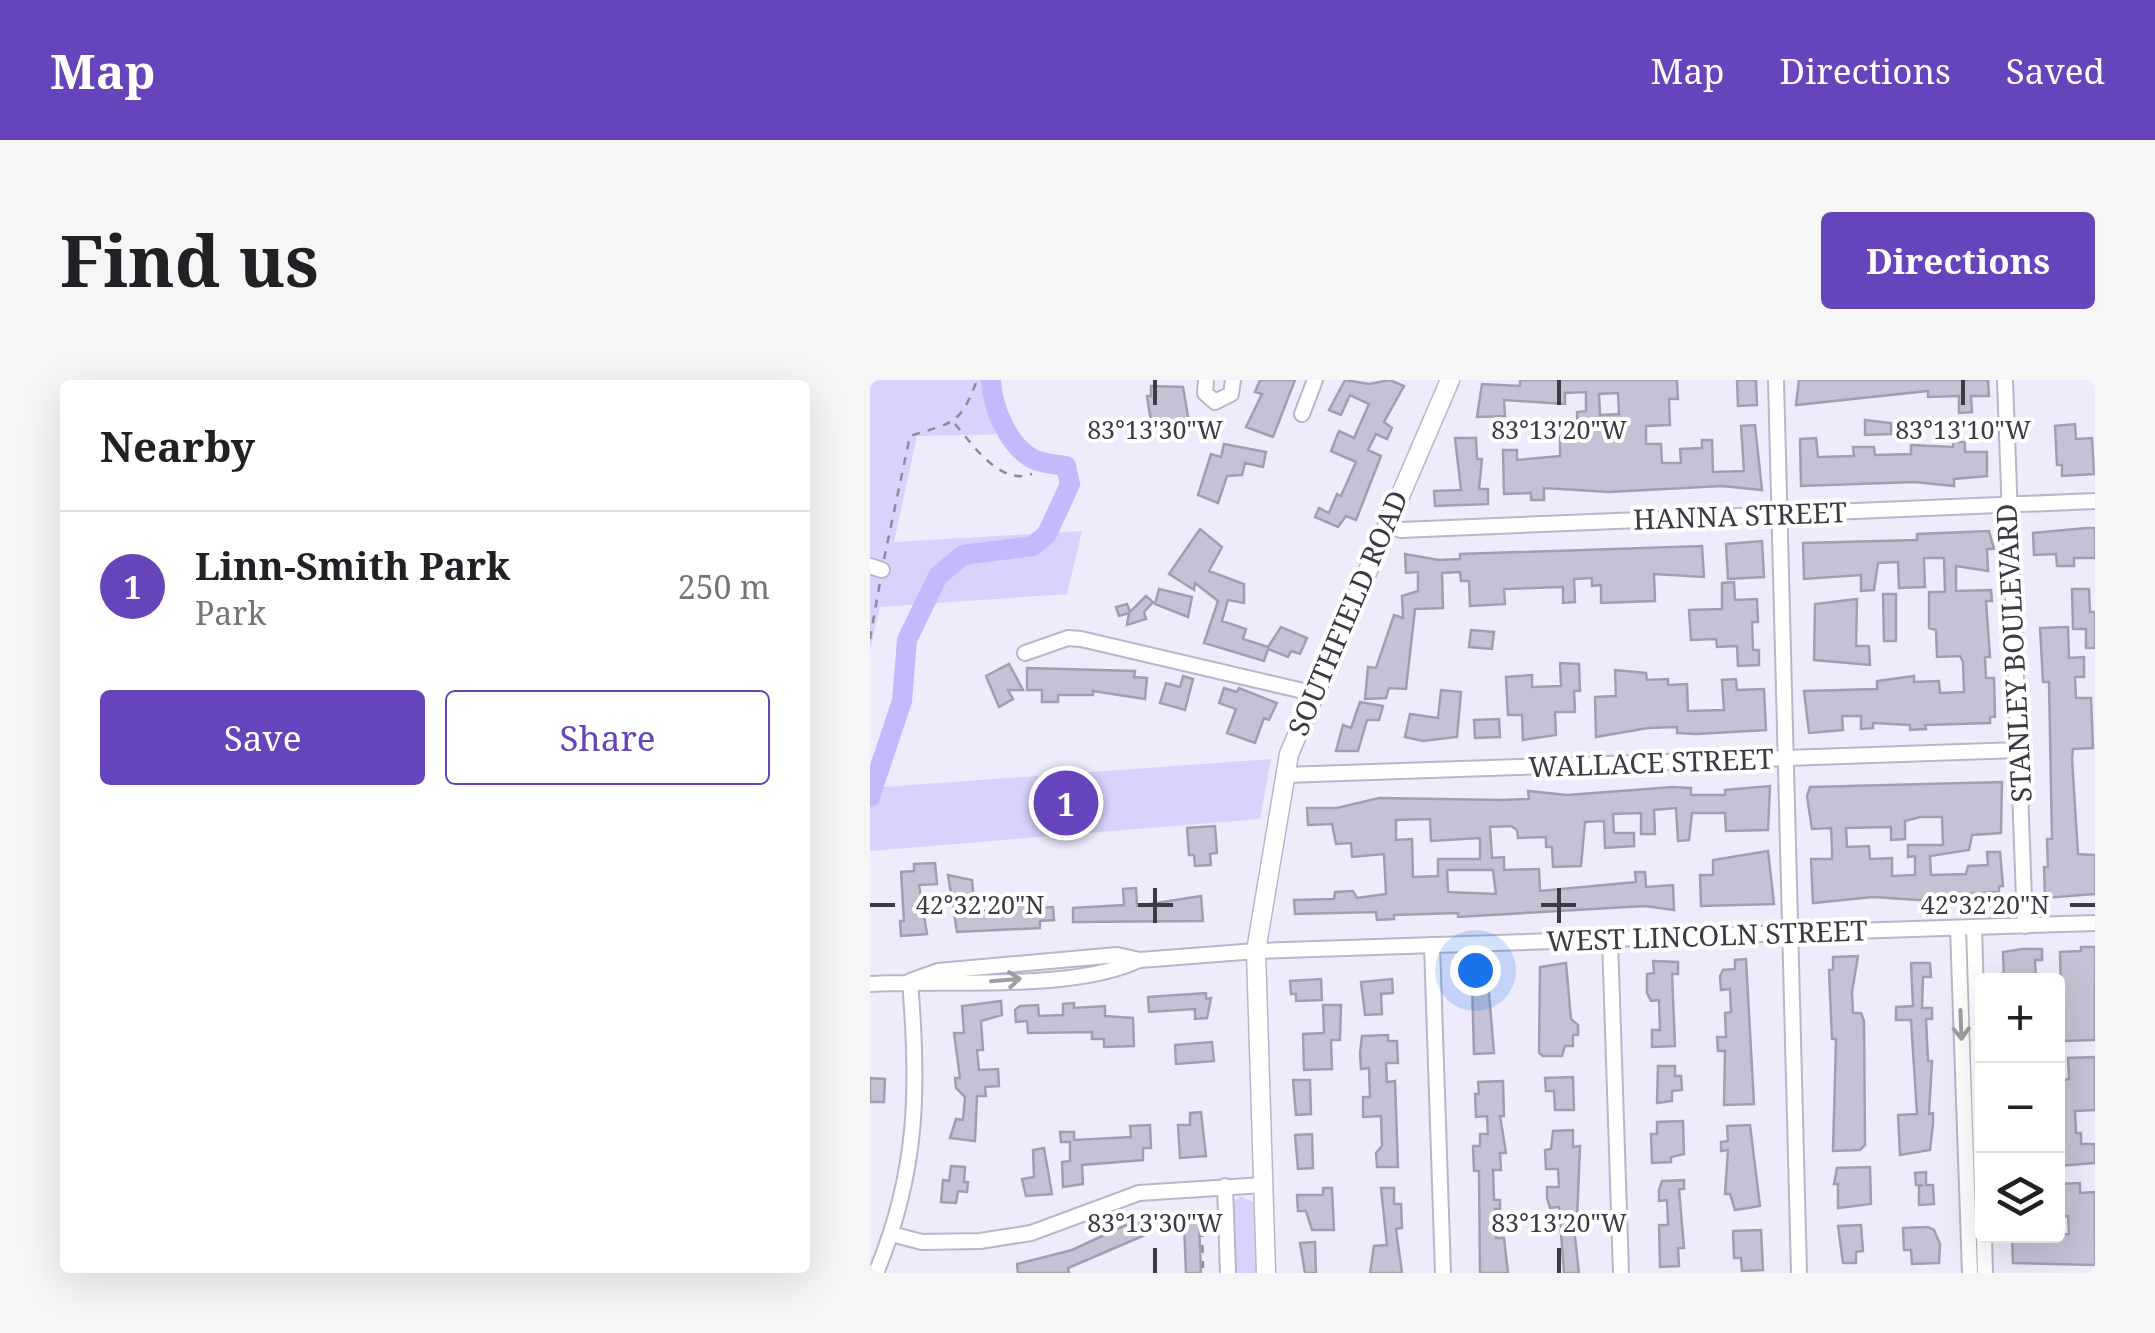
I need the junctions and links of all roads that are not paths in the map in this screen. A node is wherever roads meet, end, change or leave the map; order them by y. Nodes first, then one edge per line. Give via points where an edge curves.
1 (1206, 380) edge
2 (1232, 380) edge
3 (1314, 380) edge
4 (1450, 380) edge
5 (1776, 380) edge
6 (2004, 380) edge
7 (1302, 414) dead end
8 (2095, 501) edge
9 (2010, 505) junction
10 (1780, 514) junction
11 (1386, 525) junction
12 (1025, 653) dead end
13 (1312, 694) junction
14 (2019, 750) junction
15 (1788, 758) junction
16 (1284, 776) junction
17 (2095, 923) edge
18 (2025, 926) junction
19 (1966, 928) junction
20 (1791, 933) junction
21 (1610, 939) junction
22 (1432, 945) junction
23 (1256, 951) junction
24 (910, 982) junction
25 (870, 984) edge
26 (1974, 1155) edge
27 (1225, 1186) junction
28 (1263, 1186) junction
29 (891, 1234) junction
30 (1984, 1243) edge
31 (876, 1273) edge
32 (1228, 1273) edge
33 (1266, 1273) edge
34 (1443, 1273) edge
35 (1622, 1273) edge
36 (1799, 1273) edge
37 (1970, 1273) edge
38 (1985, 1273) edge

1 - 2 street via 1205,393 1216,402 1231,394
3 - 7 street
4 - 11 main road, SOUTHFIELD ROAD
5 - 10 street
6 - 9 street, STANLEY BOULEVARD
8 - 9 street, HANNA STREET
9 - 10 street, HANNA STREET
9 - 14 street, STANLEY BOULEVARD
10 - 11 street, HANNA STREET via 1401,530
10 - 15 street
11 - 13 main road, SOUTHFIELD ROAD
12 - 13 street via 1080,639
13 - 16 main road, SOUTHFIELD ROAD
14 - 15 street, WALLACE STREET
14 - 18 street, STANLEY BOULEVARD
15 - 16 street, WALLACE STREET
15 - 20 street
16 - 23 main road, SOUTHFIELD ROAD
17 - 18 street, WEST LINCOLN STREET
18 - 19 street, WEST LINCOLN STREET
19 - 20 street, WEST LINCOLN STREET
19 - 26 street
20 - 21 street, WEST LINCOLN STREET
20 - 36 street
21 - 22 street, WEST LINCOLN STREET
21 - 35 street
22 - 23 street, WEST LINCOLN STREET
22 - 34 street
23 - 24 street, WEST LINCOLN STREET via 938,971
23 - 28 main road, SOUTHFIELD ROAD
24 - 25 street, WEST LINCOLN STREET
24 - 29 street via 915,1124
26 - 37 street
27 - 28 street
27 - 29 street via 1140,1193 1030,1232 980,1241 922,1242
27 - 32 street
28 - 33 main road, SOUTHFIELD ROAD
29 - 31 street
30 - 38 street

